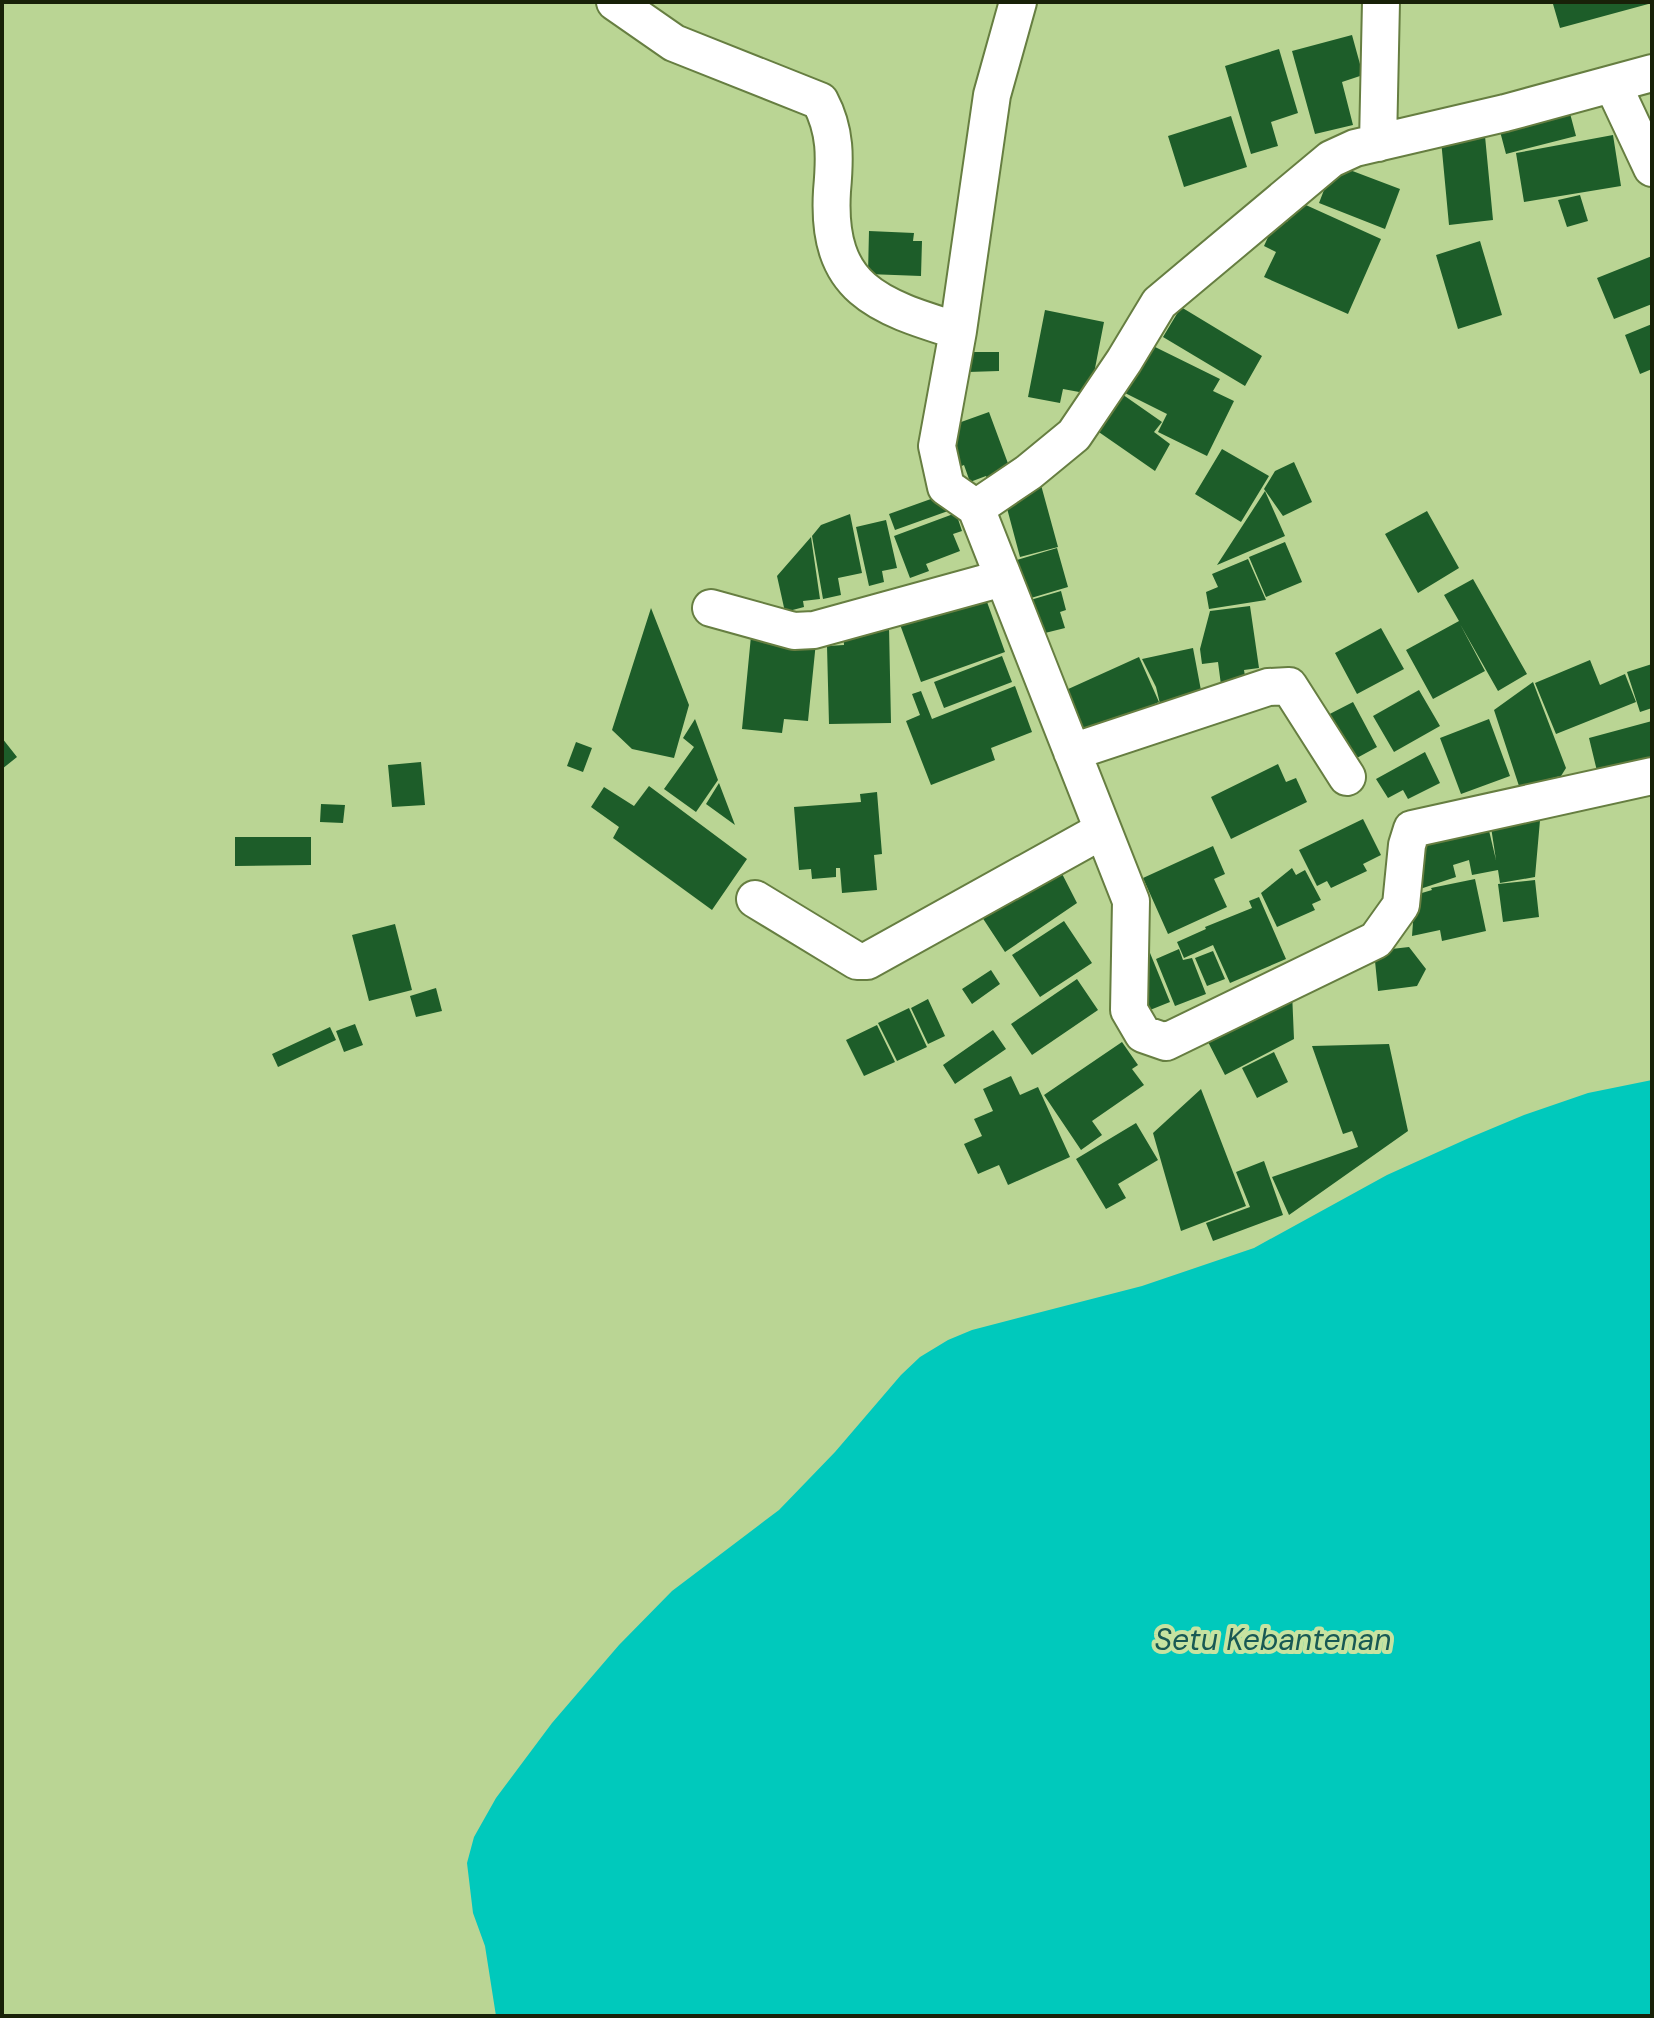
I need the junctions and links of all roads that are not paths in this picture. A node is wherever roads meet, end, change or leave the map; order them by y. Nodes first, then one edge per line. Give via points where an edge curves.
1 (615, 2) edge
2 (1018, 2) edge
3 (1381, 2) edge
4 (1652, 73) edge
5 (1613, 85) junction
6 (1378, 143) junction
7 (1652, 168) edge
8 (958, 331) junction
9 (976, 508) junction
10 (1003, 578) junction
11 (711, 608) dead end
12 (1072, 752) junction
13 (1652, 776) edge
14 (1347, 777) dead end
15 (1103, 830) junction
16 (755, 899) dead end

1 - 8 street via 674,43 820,101 833,133 832,200 838,256 847,272 895,311
2 - 8 street via 992,95
3 - 6 street
4 - 5 street
5 - 6 street
5 - 7 street
6 - 9 street via 1331,159 1159,303 1074,435
8 - 9 street via 937,446 946,487
9 - 10 street
10 - 11 street via 814,630 794,631
10 - 12 street
12 - 14 street via 1268,687 1289,686
12 - 15 street
13 - 15 street via 1412,829 1401,905 1376,940 1166,1042 1143,1034 1129,1010 1131,901
15 - 16 street via 867,961 857,961

